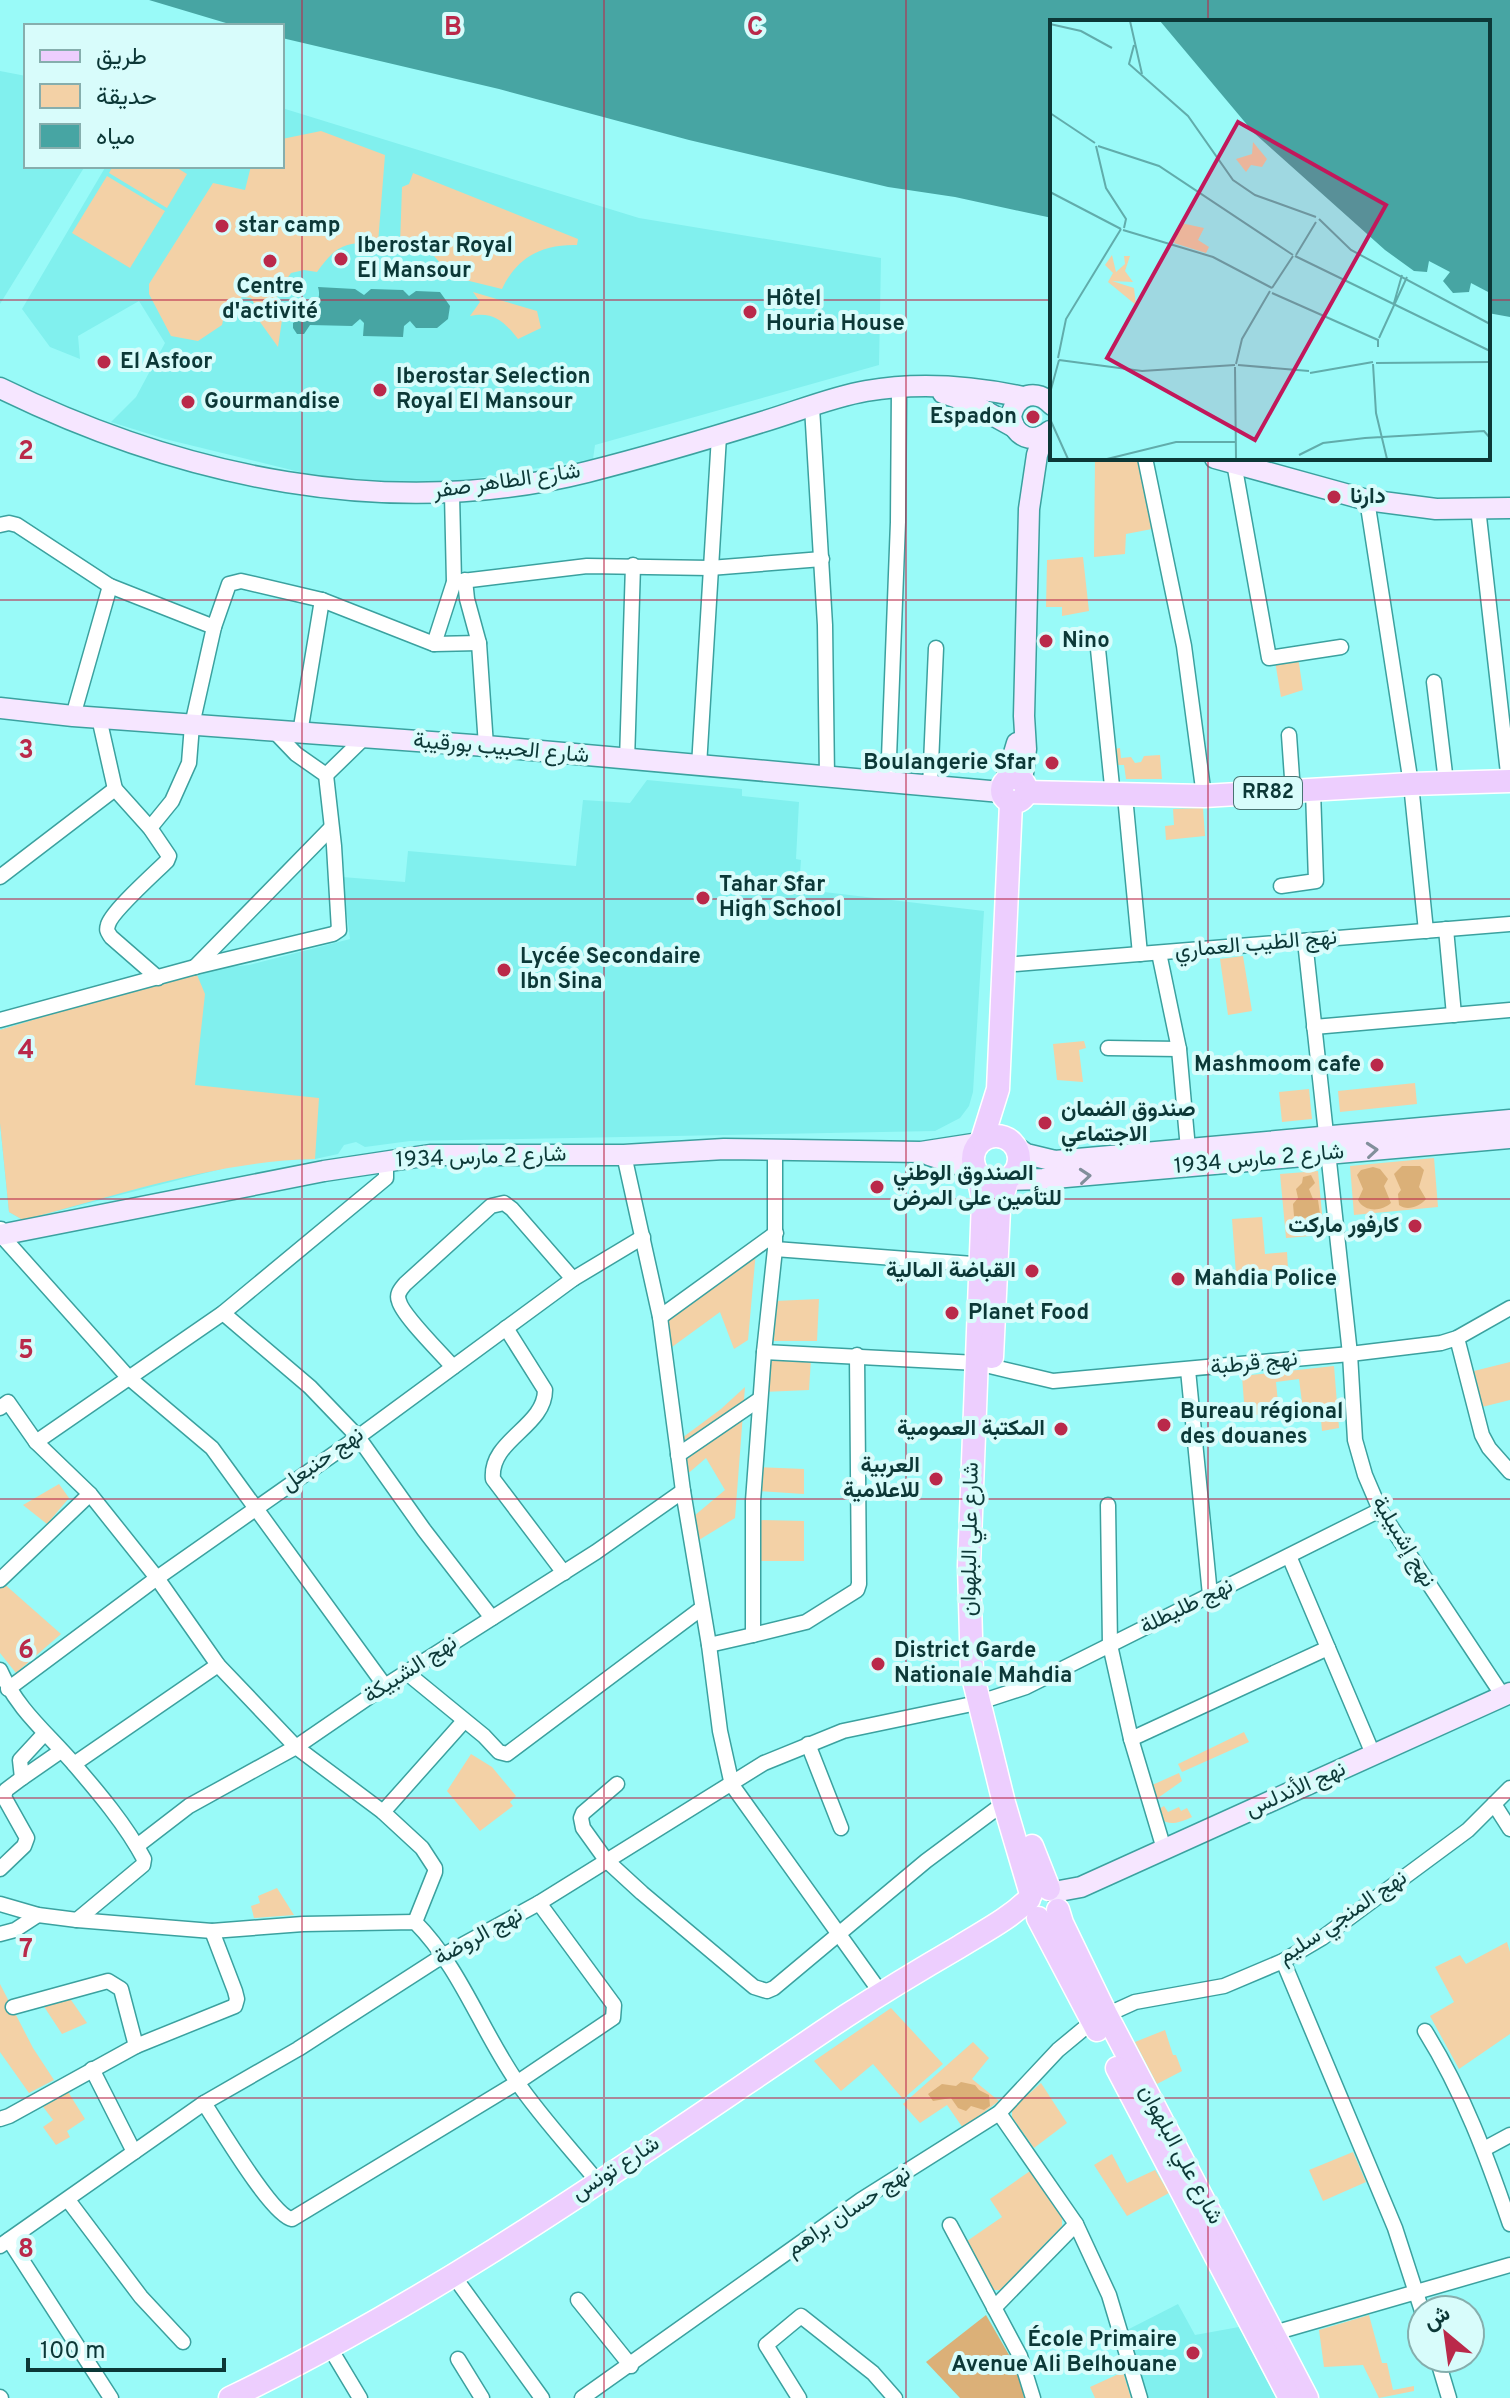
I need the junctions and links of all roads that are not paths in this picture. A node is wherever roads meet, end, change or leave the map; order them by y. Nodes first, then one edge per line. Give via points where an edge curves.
1 (924, 387) junction
2 (0, 388) edge
3 (899, 388) junction
4 (1023, 397) junction
5 (1050, 402) edge
6 (812, 407) junction
7 (1014, 428) junction
8 (1048, 433) edge
9 (719, 436) junction
10 (1145, 460) edge
11 (1225, 461) edge
12 (452, 494) junction
13 (1367, 500) junction
14 (1478, 508) junction
15 (1510, 508) edge
16 (1029, 509) junction
17 (0, 525) edge
18 (822, 559) junction
19 (633, 565) junction
20 (710, 568) junction
21 (460, 581) junction
22 (110, 586) junction
23 (322, 600) junction
24 (214, 627) junction
25 (479, 643) junction
26 (434, 644) junction
27 (1341, 647) dead end
28 (936, 648) dead end
29 (1098, 649) dead end
30 (1434, 682) dead end
31 (0, 708) edge
32 (73, 716) junction
33 (99, 718) junction
34 (192, 725) junction
35 (273, 730) junction
36 (300, 733) junction
37 (1289, 735) dead end
38 (363, 739) junction
39 (486, 746) junction
40 (627, 761) junction
41 (699, 766) junction
42 (326, 775) junction
43 (827, 778) junction
44 (1446, 782) junction
45 (1509, 782) edge
46 (888, 784) junction
47 (1411, 784) junction
48 (930, 787) junction
49 (115, 789) junction
50 (1013, 790) junction
51 (1303, 791) junction
52 (1119, 796) junction
53 (1204, 796) junction
54 (150, 828) junction
55 (331, 828) junction
56 (0, 877) edge
57 (1281, 886) dead end
58 (1510, 924) edge
59 (1446, 929) junction
60 (1426, 931) junction
61 (1305, 941) junction
62 (1159, 953) junction
63 (1140, 954) junction
64 (1003, 965) junction
65 (195, 967) junction
66 (158, 978) junction
67 (1510, 1010) edge
68 (1454, 1015) junction
69 (0, 1020) edge
70 (1314, 1027) junction
71 (1108, 1048) dead end
72 (1179, 1049) junction
73 (998, 1089) junction
74 (1510, 1120) edge
75 (1510, 1138) edge
76 (981, 1141) junction
77 (1013, 1144) junction
78 (1326, 1145) junction
79 (1188, 1149) junction
80 (775, 1150) junction
81 (921, 1152) junction
82 (624, 1155) junction
83 (386, 1160) junction
84 (977, 1173) junction
85 (1007, 1180) junction
86 (0, 1231) edge
87 (776, 1233) junction
88 (643, 1237) junction
89 (775, 1249) junction
90 (989, 1265) junction
91 (573, 1279) junction
92 (1510, 1308) edge
93 (223, 1313) junction
94 (660, 1317) junction
95 (506, 1328) junction
96 (1457, 1338) junction
97 (764, 1352) junction
98 (1350, 1354) junction
99 (857, 1355) junction
100 (984, 1365) junction
101 (453, 1367) junction
102 (1188, 1370) junction
103 (128, 1377) junction
104 (3, 1399) edge
105 (760, 1399) junction
106 (358, 1437) junction
107 (36, 1442) junction
108 (678, 1455) junction
109 (1510, 1472) edge
110 (683, 1491) junction
111 (90, 1494) junction
112 (1108, 1505) dead end
113 (256, 1506) junction
114 (1380, 1510) junction
115 (1289, 1556) junction
116 (564, 1573) junction
117 (157, 1578) junction
118 (0, 1580) edge
119 (1210, 1595) junction
120 (702, 1608) junction
121 (492, 1618) junction
122 (753, 1635) junction
123 (709, 1645) junction
124 (1110, 1645) junction
125 (1328, 1648) junction
126 (218, 1665) junction
127 (0, 1670) edge
128 (407, 1673) junction
129 (385, 1686) junction
130 (8, 1689) junction
131 (1506, 1694) edge
132 (984, 1701) junction
133 (464, 1721) junction
134 (44, 1734) junction
135 (1131, 1739) junction
136 (808, 1744) junction
137 (296, 1747) junction
138 (61, 1751) junction
139 (1373, 1754) junction
140 (74, 1764) junction
141 (22, 1778) junction
142 (617, 1784) dead end
143 (732, 1785) junction
144 (1510, 1788) edge
145 (1004, 1803) junction
146 (1494, 1804) junction
147 (383, 1812) junction
148 (841, 1828) dead end
149 (1510, 1829) edge
150 (137, 1846) junction
151 (1164, 1849) junction
152 (606, 1860) junction
153 (0, 1869) edge
154 (539, 1903) junction
155 (1044, 1903) junction
156 (0, 1904) edge
157 (38, 1915) junction
158 (77, 1920) junction
159 (415, 1922) junction
160 (212, 1931) junction
161 (0, 1934) edge
162 (839, 1934) junction
163 (444, 1955) junction
164 (1283, 1961) junction
165 (881, 1993) junction
166 (13, 2007) dead end
167 (1099, 2018) junction
168 (1425, 2031) dead end
169 (136, 2046) junction
170 (92, 2069) junction
171 (518, 2082) junction
172 (204, 2103) junction
173 (999, 2113) junction
174 (0, 2119) edge
175 (1510, 2135) edge
176 (1484, 2149) junction
177 (134, 2152) junction
178 (598, 2182) junction
179 (68, 2200) junction
180 (1076, 2224) junction
181 (1510, 2224) edge
182 (950, 2225) dead end
183 (4, 2243) edge
184 (1510, 2265) edge
185 (453, 2275) junction
186 (1416, 2292) junction
187 (578, 2300) dead end
188 (994, 2308) junction
189 (1274, 2333) junction
190 (183, 2342) dead end
191 (330, 2348) junction
192 (458, 2359) dead end
193 (631, 2366) junction
194 (1442, 2374) edge
195 (111, 2398) edge
196 (230, 2398) edge
197 (360, 2398) edge
198 (482, 2398) edge
199 (542, 2398) edge
200 (582, 2398) edge
201 (799, 2398) edge
202 (895, 2398) edge
203 (1033, 2398) edge
204 (1140, 2398) edge
205 (1290, 2398) edge
206 (1307, 2398) edge
207 (1449, 2398) edge

1 - 3 street, شارع الطاهر صفر
1 - 4 street, شارع الطاهر صفر
1 - 7 street, شارع الطاهر صفر via 967,401
2 - 12 street, شارع الطاهر صفر via 97,429 215,466 332,489
3 - 6 street, شارع الطاهر صفر via 865,391
3 - 46 street
4 - 5 street, شارع الطاهر صفر via 1040,396
4 - 7 street via 1012,410
6 - 9 street, شارع الطاهر صفر
6 - 18 street
7 - 8 street, شارع الطاهر صفر via 1031,439
7 - 16 street
8 - 16 street via 1037,455
9 - 12 street, شارع الطاهر صفر via 584,472
9 - 20 street
10 - 53 street via 1184,646
11 - 13 street
11 - 27 street via 1269,658
12 - 21 street
13 - 14 street via 1436,509
13 - 47 street
14 - 15 street
14 - 45 street
16 - 50 street via 1024,716
17 - 22 street via 17,525
18 - 20 street
18 - 43 street
19 - 20 street
19 - 21 street
19 - 40 street
20 - 41 street
21 - 25 street
21 - 26 street
22 - 24 street
22 - 32 street
23 - 24 street via 234,581 226,589
23 - 26 street
23 - 36 street
24 - 34 street
25 - 26 street
25 - 39 street
28 - 48 street
29 - 52 street
30 - 44 street
31 - 32 street, شارع الحبيب بورقيبة / RR82
32 - 33 street, شارع الحبيب بورقيبة / RR82
33 - 34 street, شارع الحبيب بورقيبة / RR82
33 - 49 street
34 - 35 street, شارع الحبيب بورقيبة / RR82
34 - 54 street via 189,763 181,784
35 - 36 street, شارع الحبيب بورقيبة / RR82
35 - 42 street
36 - 38 street, شارع الحبيب بورقيبة / RR82
37 - 51 street
38 - 39 street, شارع الحبيب بورقيبة / RR82
38 - 42 street
39 - 40 street, شارع الحبيب بورقيبة / RR82
40 - 41 street, شارع الحبيب بورقيبة / RR82
41 - 43 street, شارع الحبيب بورقيبة / RR82
42 - 55 street
43 - 46 street, شارع الحبيب بورقيبة / RR82
44 - 45 main road, شارع الحبيب بورقيبة / RR82
44 - 47 main road, شارع الحبيب بورقيبة / RR82
46 - 48 street, شارع الحبيب بورقيبة / RR82
47 - 51 main road, شارع الحبيب بورقيبة / RR82
47 - 60 street
48 - 50 street, شارع الحبيب بورقيبة / RR82
49 - 54 street
49 - 56 street
50 - 52 main road, شارع الحبيب بورقيبة / RR82
50 - 64 main road
51 - 53 main road, شارع الحبيب بورقيبة / RR82
51 - 57 street via 1316,881
52 - 53 main road, شارع الحبيب بورقيبة / RR82
52 - 63 street
54 - 66 street via 166,849 167,861 117,911 107,930
55 - 65 street
55 - 65 street via 339,930
58 - 59 street, نهج الطيب العماري
59 - 60 street, نهج الطيب العماري
59 - 68 street
60 - 61 street, نهج الطيب العماري
61 - 62 street, نهج الطيب العماري
61 - 70 street, نهج إشبيلية
62 - 63 street, نهج الطيب العماري
62 - 72 street
63 - 64 street, نهج الطيب العماري
64 - 73 main road
65 - 66 street
66 - 69 street
67 - 68 street
68 - 70 street
70 - 78 street, نهج إشبيلية
71 - 72 street
72 - 79 street
73 - 76 main road
73 - 77 main road
74 - 78 street, شارع 2 مارس 1934
78 -> 75 street, شارع 2 مارس 1934
76 - 77 main road via 997,1136
76 - 81 street, شارع 2 مارس 1934
76 - 84 main road via 972,1156
77 - 79 street, شارع 2 مارس 1934 via 1026,1154 1055,1161
77 - 85 main road via 1019,1162
78 - 79 street, شارع 2 مارس 1934
85 -> 78 street, شارع 2 مارس 1934
78 - 98 street, نهج إشبيلية
80 - 81 street, شارع 2 مارس 1934
80 - 82 street, شارع 2 مارس 1934
80 - 87 street
81 - 84 street, شارع 2 مارس 1934
82 - 83 street, شارع 2 مارس 1934 via 430,1155
82 - 88 street
83 - 86 street, شارع 2 مارس 1934
83 - 93 street via 386,1178
84 - 85 main road via 992,1183
84 - 90 main road, شارع علي البلهوان
85 - 90 main road, شارع علي البلهوان
86 - 103 street
87 - 89 street
87 - 94 street
88 - 91 street, نهج حنبعل
88 - 94 street
89 - 90 street
89 - 97 street
90 - 100 main road, شارع علي البلهوان
91 - 95 street, نهج حنبعل
91 - 101 street via 512,1209 504,1203 491,1206 398,1292 401,1307
92 - 96 street, نهج قرطبة
93 - 103 street
93 - 106 street via 310,1387
94 - 108 street
95 - 101 street, نهج حنبعل
95 - 116 street via 545,1395 535,1415 496,1458 493,1479
96 - 98 street, نهج قرطبة
96 - 109 street via 1482,1435
97 - 99 street, نهج قرطبة
97 - 105 street
98 - 102 street, نهج قرطبة
98 - 114 street, نهج إشبيلية via 1355,1440
99 - 100 street, نهج قرطبة
99 - 122 street via 857,1590 806,1622
100 - 102 street, نهج قرطبة via 1053,1381
100 - 132 main road, شارع علي البلهوان via 976,1565
101 - 106 street, نهج حنبعل
102 - 119 street
103 - 107 street
103 - 113 street via 201,1438
104 - 107 street
105 - 108 street
105 - 122 street
106 - 113 street, نهج حنبعل
106 - 121 street
107 - 111 street
108 - 110 street
110 - 116 street, نهج الشبيكة
110 - 120 street
111 - 117 street
111 - 118 street
112 - 124 street
113 - 117 street, نهج حنبعل
113 - 129 street
114 - 115 street, نهج طليطلة
114 - 131 street, نهج إشبيلية
115 - 119 street, نهج طليطلة
115 - 125 street
116 - 121 street, نهج الشبيكة
117 - 126 street
117 - 130 street, نهج حنبعل
119 - 124 street, نهج طليطلة
120 - 123 street
120 - 133 street via 507,1754
121 - 128 street, نهج الشبيكة
122 - 123 street
123 - 143 street
124 - 132 street, نهج طليطلة via 1026,1687
124 - 135 street
125 - 135 street
125 - 139 street
126 - 137 street
126 - 140 street
127 - 130 street
128 - 129 street, نهج الشبيكة
128 - 133 street
129 - 137 street, نهج الشبيكة
130 - 134 street
131 - 139 street, نهج الأندلس
132 - 136 street, نهج الروضة via 843,1731
132 - 145 main road, شارع علي البلهوان
132 - 155 main road, شارع علي البلهوان via 1034,1853
133 - 147 street
134 - 138 street
134 - 141 street via 20,1760
135 - 151 street
136 - 143 street, نهج الروضة via 764,1763
136 - 148 street
137 - 147 street
137 - 150 street, نهج الشبيكة via 189,1806
138 - 140 street
138 - 141 street
139 - 151 street, نهج الأندلس
140 - 150 street
141 - 153 street via 6,1790 4,1803 27,1838
142 - 152 street via 581,1818
143 - 152 street, نهج الروضة
143 - 162 street
144 - 146 street, نهج المنجي سليم
145 - 155 main road, شارع علي البلهوان
145 - 162 street
146 - 149 street
146 - 164 street, نهج المنجي سليم via 1468,1830
147 - 159 street via 422,1848 435,1868
150 - 158 street via 143,1865
151 - 155 street, نهج الأندلس
152 - 154 street, نهج الروضة
152 - 162 street via 760,1990 774,1988
154 - 163 street, نهج الروضة
154 - 171 street via 614,2012 613,2018
155 - 165 main road, شارع تونس via 994,1926
155 - 167 main road, شارع علي البلهوان
156 - 157 street
157 - 158 street
157 - 161 street
158 - 160 street
159 - 160 street
159 - 163 street
160 - 169 street via 235,2006
162 - 165 street
163 - 171 street
163 - 172 street, نهج الروضة
164 - 167 street, نهج المنجي سليم via 1224,1986 1135,2002
164 - 186 street via 1395,2228
165 - 178 main road, شارع تونس
166 - 169 street via 108,1981 121,1989
167 - 173 street, نهج حسان براهم via 1058,2050
167 - 189 main road, شارع علي البلهوان
167 - 205 main road, شارع علي البلهوان
168 - 176 street via 1451,2072
169 - 170 street
170 - 174 street
170 - 177 street
171 - 172 street via 292,2219 279,2213
171 - 178 street
172 - 177 street, نهج الروضة
173 - 180 street
173 - 193 street, نهج حسان براهم via 861,2200
175 - 176 street
176 - 181 street
177 - 179 street, نهج الروضة
178 - 185 main road, شارع تونس
179 - 183 street, نهج الروضة
179 - 190 street via 141,2297
180 - 188 street
180 - 204 street via 1109,2295
182 - 188 street
183 - 195 street
184 - 186 street
185 - 191 main road, شارع تونس
185 - 199 street
186 - 189 street
187 - 193 street
188 - 203 street via 1020,2356
189 - 206 main road, شارع علي البلهوان
191 - 196 main road, شارع تونس
191 - 197 street
192 - 198 street
193 - 200 street, نهج حسان براهم
194 - 207 street
201 - 202 street via 766,2345 801,2316 873,2373

